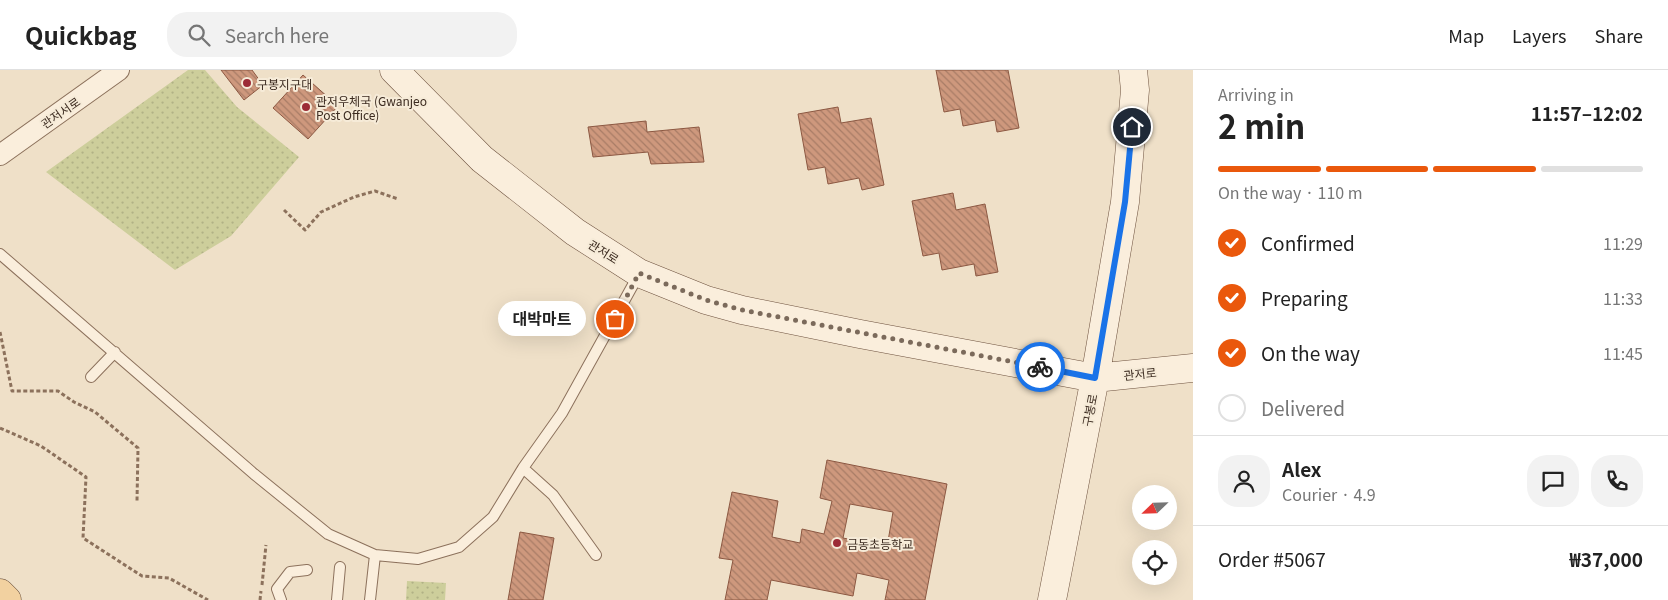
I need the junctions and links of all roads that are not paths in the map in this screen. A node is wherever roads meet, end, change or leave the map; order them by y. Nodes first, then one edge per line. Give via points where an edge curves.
1 (119, 70) edge
2 (394, 70) edge
3 (1133, 70) edge
4 (0, 155) edge
5 (0, 254) edge
6 (639, 273) junction
7 (115, 352) junction
8 (1193, 368) edge
9 (91, 377) dead end
10 (1095, 378) junction
11 (523, 468) junction
12 (376, 555) junction
13 (596, 555) dead end
14 (340, 567) dead end
15 (307, 570) dead end
16 (0, 593) edge
17 (7, 600) edge
18 (281, 600) edge
19 (337, 600) edge
20 (370, 600) edge
21 (1052, 600) edge

1 - 4 street, 관저서로
2 - 6 street, 관저로 via 482,159 575,232
3 - 10 street, 구봉로 via 1135,90 1125,202
5 - 7 lane
6 - 10 street, 관저로 via 706,300 742,310
6 - 11 lane via 562,413
7 - 9 lane
7 - 12 lane via 328,534
8 - 10 street, 관저로
10 - 21 street, 구봉로
11 - 12 lane via 493,517 459,547 418,559
11 - 13 lane via 553,495
12 - 20 lane
14 - 19 lane
15 - 18 lane via 290,572 278,588
16 - 17 main road

